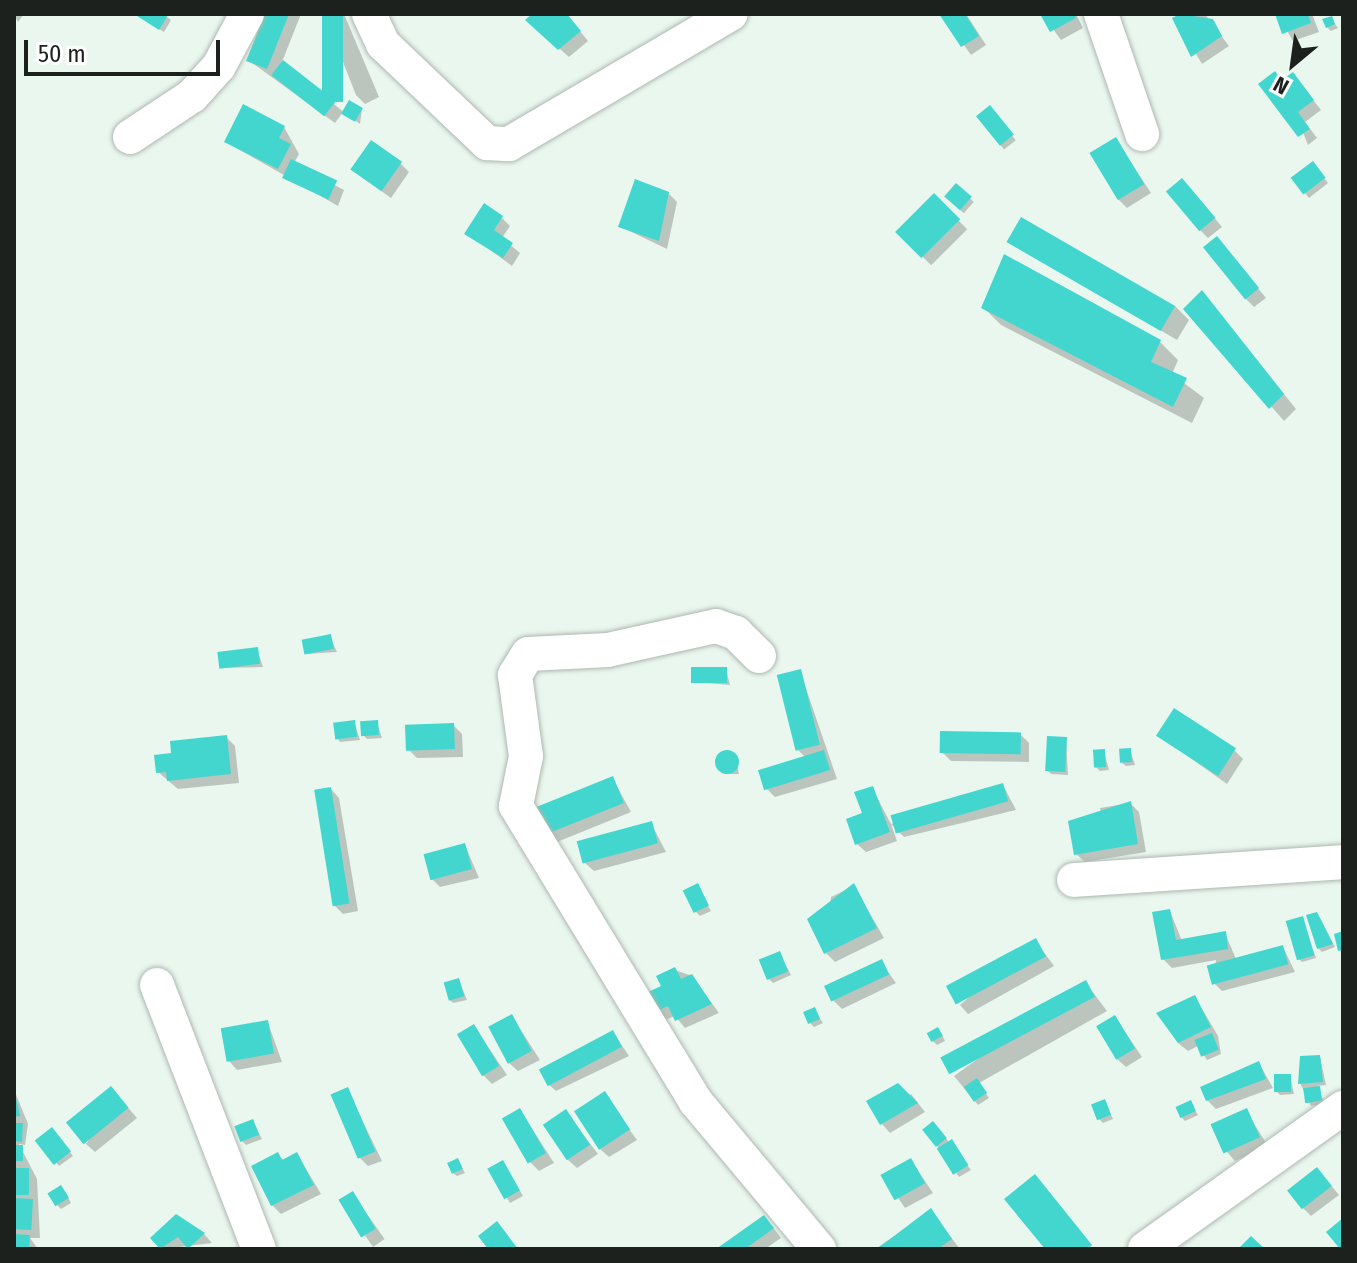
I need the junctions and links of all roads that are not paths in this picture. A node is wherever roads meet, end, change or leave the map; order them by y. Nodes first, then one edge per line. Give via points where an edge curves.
1 (247, 14) edge
2 (369, 14) edge
3 (731, 14) edge
4 (1101, 14) edge
5 (1142, 134) dead end
6 (130, 137) dead end
7 (759, 656) dead end
8 (1343, 862) edge
9 (1074, 880) dead end
10 (157, 985) dead end
11 (1343, 1108) edge
12 (259, 1249) edge
13 (819, 1249) edge
14 (1145, 1249) edge

1 - 6 street via 219,66 192,96
2 - 3 street via 383,44 487,143 509,144
4 - 5 street
7 - 13 street via 736,633 716,626 608,650 528,654 515,675 526,756 516,806 696,1102
8 - 9 street
10 - 12 street
11 - 14 street

